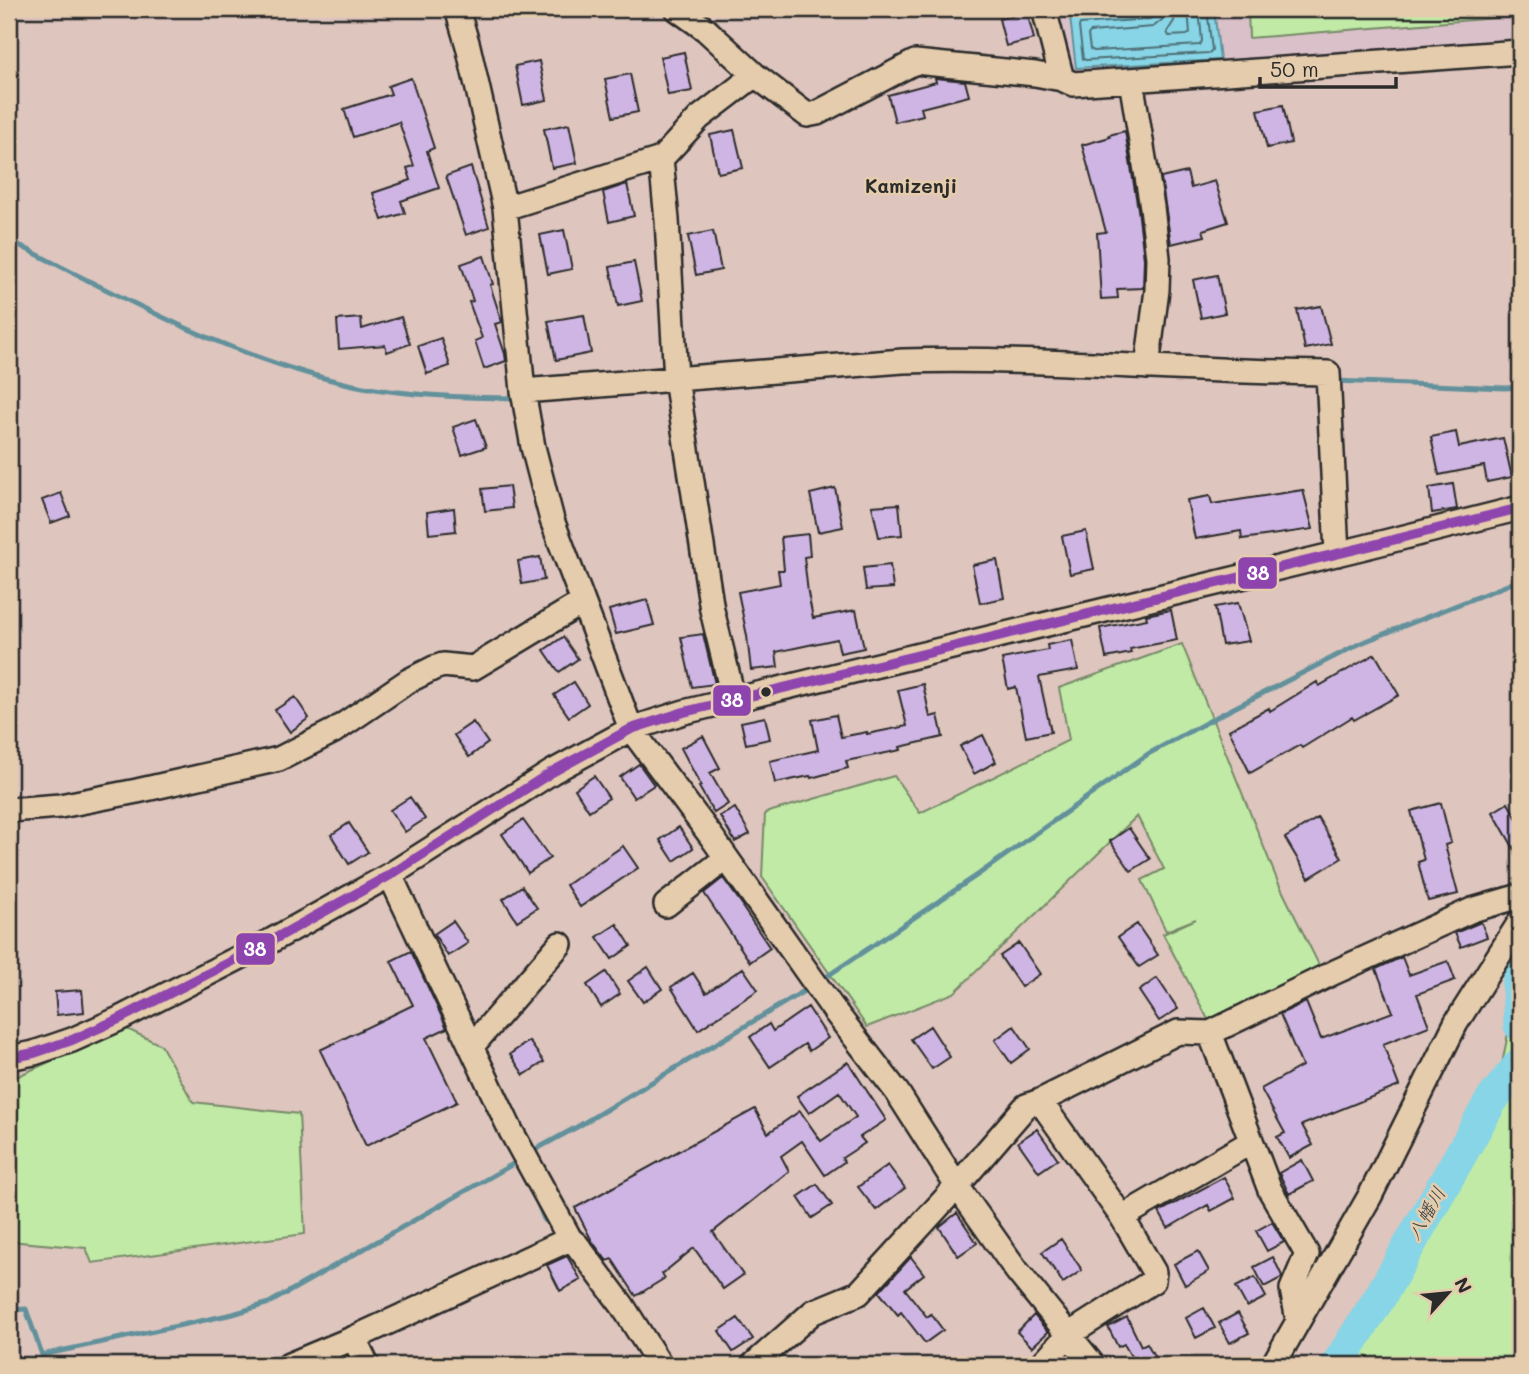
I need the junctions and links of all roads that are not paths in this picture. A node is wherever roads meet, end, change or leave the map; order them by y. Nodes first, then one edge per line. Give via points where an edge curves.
1 (457, 9) edge
2 (677, 9) edge
3 (1044, 9) edge
4 (1520, 52) edge
5 (755, 75) junction
6 (1062, 79) junction
7 (1130, 80) junction
8 (661, 159) junction
9 (505, 208) junction
10 (1147, 367) junction
11 (676, 379) junction
12 (523, 391) junction
13 (1520, 508) edge
14 (1337, 554) junction
15 (583, 602) junction
16 (734, 701) junction
17 (631, 729) junction
18 (9, 810) edge
19 (726, 858) junction
20 (390, 875) junction
21 (1520, 897) edge
22 (666, 905) dead end
23 (1520, 922) edge
24 (559, 944) dead end
25 (1210, 1033) junction
26 (472, 1046) junction
27 (9, 1058) edge
28 (1040, 1101) junction
29 (1251, 1142) junction
30 (957, 1186) junction
31 (1122, 1217) junction
32 (570, 1239) junction
33 (1298, 1320) junction
34 (1068, 1335) junction
35 (355, 1338) junction
36 (289, 1365) edge
37 (367, 1365) edge
38 (660, 1365) edge
39 (753, 1365) edge
40 (1041, 1365) edge
41 (1093, 1365) edge
42 (1273, 1365) edge

1 - 9 street
2 - 5 street
3 - 6 street
4 - 7 street
5 - 6 street via 807,114 915,62
5 - 8 street via 699,118
6 - 7 street via 1073,84
7 - 10 street via 1158,258
8 - 9 street
8 - 11 street
9 - 12 street
10 - 11 street via 956,359
10 - 14 street via 1328,373
11 - 12 street
11 - 16 street via 712,610
12 - 15 street via 552,520
13 - 14 street
14 - 16 street
15 - 17 street
15 - 18 street via 473,668 434,667 334,731 279,759 60,806
16 - 17 street
17 - 19 street
17 - 20 street via 552,772
19 - 22 street
19 - 30 street via 897,1092
20 - 26 street
20 - 27 street via 119,1019 72,1040
21 - 25 street via 1472,909
23 - 33 street via 1456,1023 1370,1196
24 - 26 street
25 - 28 street via 1178,1032
25 - 29 street
26 - 32 street via 524,1157
28 - 30 street via 1026,1106
28 - 31 street
29 - 31 street
29 - 33 street via 1270,1190 1307,1254 1292,1289
30 - 34 street
30 - 39 street via 859,1293 813,1312
31 - 34 street via 1154,1272 1153,1281
32 - 35 street
32 - 38 street via 622,1305
33 - 42 street
34 - 40 street
34 - 41 street
35 - 36 street
35 - 37 street

